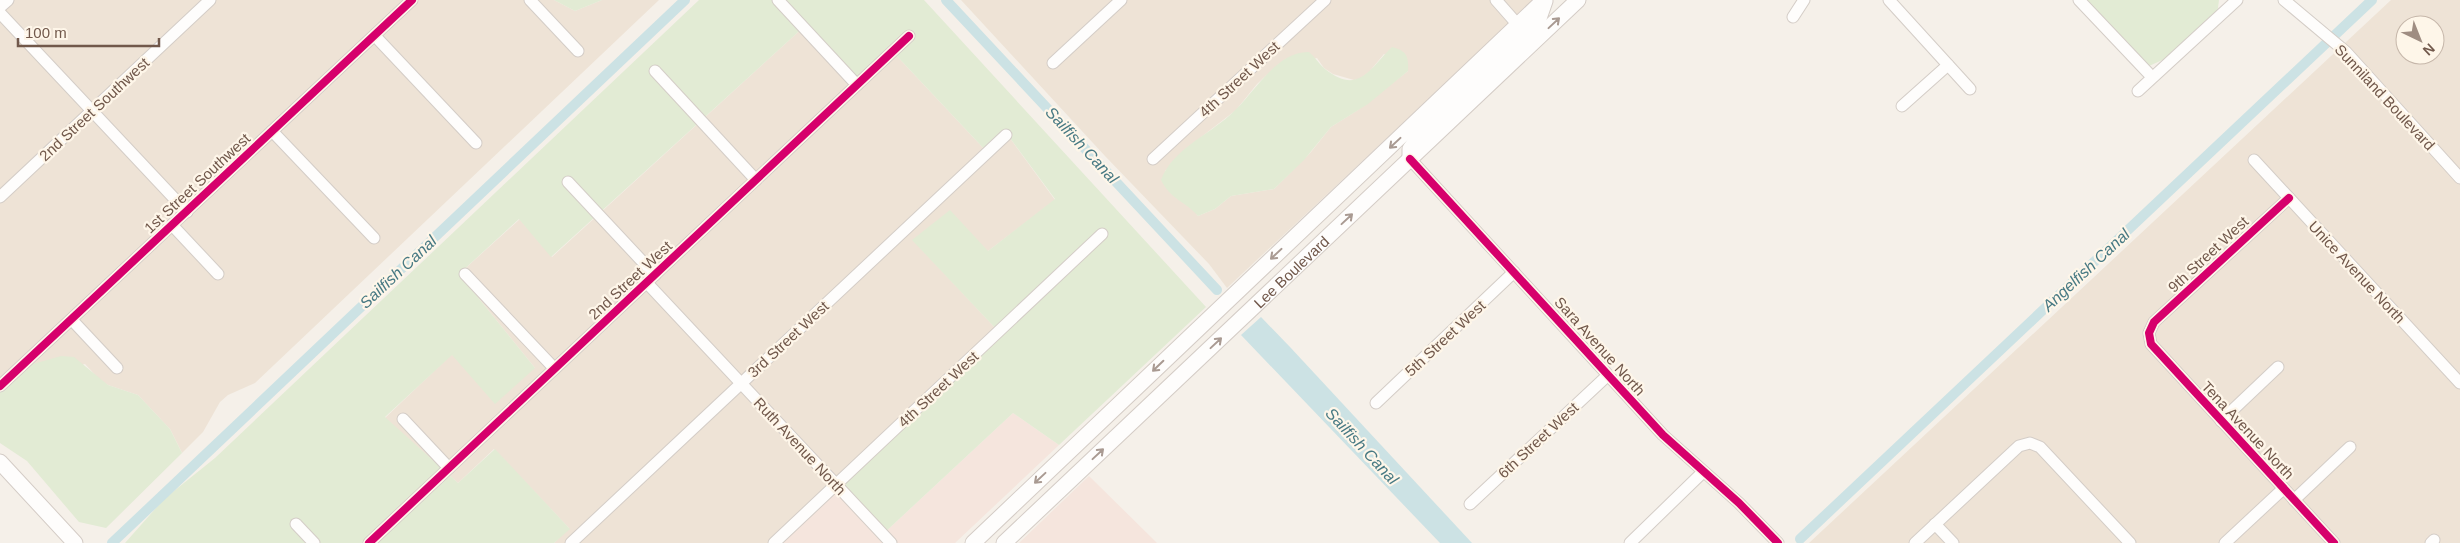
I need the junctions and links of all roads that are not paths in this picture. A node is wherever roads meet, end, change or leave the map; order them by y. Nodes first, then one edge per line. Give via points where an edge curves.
1 (8, 0) edge
2 (210, 0) edge
3 (412, 0) edge
4 (530, 0) edge
5 (778, 0) edge
6 (1121, 0) edge
7 (1325, 0) edge
8 (1496, 0) edge
9 (1545, 0) edge
10 (1578, 0) edge
11 (1804, 0) edge
12 (1889, 0) edge
13 (2079, 0) edge
14 (2237, 0) edge
15 (2284, 0) edge
16 (0, 7) edge
17 (0, 13) edge
18 (1794, 17) dead end
19 (1518, 24) junction
20 (375, 36) junction
21 (909, 36) dead end
22 (578, 51) dead end
23 (1053, 63) dead end
24 (1948, 64) junction
25 (655, 72) dead end
26 (2152, 77) junction
27 (857, 84) junction
28 (1970, 89) dead end
29 (2138, 91) dead end
30 (1902, 106) dead end
31 (92, 111) junction
32 (272, 131) junction
33 (1006, 135) dead end
34 (476, 143) dead end
35 (1153, 159) dead end
36 (1410, 159) junction
37 (2254, 160) dead end
38 (2460, 178) edge
39 (756, 180) junction
40 (568, 182) dead end
41 (0, 197) edge
42 (2290, 198) junction
43 (187, 212) junction
44 (172, 225) junction
45 (1102, 234) dead end
46 (374, 238) dead end
47 (1514, 272) junction
48 (218, 274) dead end
49 (465, 274) dead end
50 (651, 279) junction
51 (72, 320) junction
52 (2149, 333) joint
53 (2278, 367) dead end
54 (117, 368) dead end
55 (554, 368) junction
56 (1607, 376) junction
57 (741, 383) junction
58 (2460, 384) edge
59 (0, 386) edge
60 (1376, 403) dead end
61 (403, 419) dead end
62 (2221, 421) junction
63 (2350, 447) dead end
64 (0, 462) edge
65 (449, 468) junction
66 (1702, 473) junction
67 (836, 484) junction
68 (2283, 489) junction
69 (2294, 500) junction
70 (1470, 504) dead end
71 (296, 524) dead end
72 (1935, 524) junction
73 (75, 543) edge
74 (314, 543) edge
75 (369, 543) edge
76 (571, 543) edge
77 (774, 543) edge
78 (891, 543) edge
79 (973, 543) edge
80 (1004, 543) edge
81 (1630, 543) edge
82 (1778, 543) edge
83 (1915, 543) edge
84 (1953, 543) edge
85 (2130, 543) edge
86 (2225, 543) edge
87 (2334, 543) edge

1 - 16 street
2 - 31 street, 2nd Street Southwest
3 - 20 street, 1st Street Southwest
4 - 22 street
5 - 27 street
6 - 23 street
7 - 35 street, 4th Street West
8 - 19 street
9 - 19 main road, Lee Boulevard
9 - 36 main road via 1536,24 1413,142
36 -> 10 main road, Lee Boulevard
11 - 18 street
12 - 24 street
13 - 26 street
14 - 26 street
15 - 38 street, Sunniland Boulevard via 2346,52
17 - 31 street
19 -> 79 main road, Lee Boulevard
20 - 32 street, 1st Street Southwest
20 - 34 street
21 - 27 street, 2nd Street West
24 - 28 street
24 - 30 street
25 - 39 street
26 - 29 street
27 - 39 street, 2nd Street West
31 - 41 street, 2nd Street Southwest
31 - 43 street
32 - 43 street, 1st Street Southwest
32 - 46 street
33 - 57 street, 3rd Street West
36 - 47 street, Sara Avenue North
80 -> 36 main road, Lee Boulevard
37 - 42 street, Unice Avenue North
39 - 50 street, 2nd Street West
40 - 50 street, Ruth Avenue North
42 - 52 street, 9th Street West via 2154,322
42 - 58 street, Unice Avenue North
43 - 44 street, 1st Street Southwest
44 - 48 street
44 - 51 street, 1st Street Southwest
45 - 67 street, 4th Street West
47 - 56 street, Sara Avenue North
47 - 60 street, 5th Street West
49 - 55 street
50 - 55 street, 2nd Street West
50 - 57 street, Ruth Avenue North
51 - 54 street
51 - 59 street, 1st Street Southwest
52 - 62 street, Tena Avenue North via 2151,344
53 - 62 street
55 - 65 street, 2nd Street West
56 - 66 street, Sara Avenue North
56 - 70 street, 6th Street West
57 - 67 street, Ruth Avenue North
57 - 76 street, 3rd Street West
61 - 65 street
62 - 68 street, Tena Avenue North
63 - 69 street
64 - 73 main road
65 - 75 street, 2nd Street West
66 - 81 street
66 - 82 street, Sara Avenue North via 1739,503
67 - 77 street, 4th Street West
67 - 78 street, Ruth Avenue North
68 - 69 street, Tena Avenue North
68 - 86 street
69 - 87 street, Tena Avenue North
71 - 74 street
72 - 83 street
72 - 84 street
72 - 85 street via 2019,446 2030,443 2040,447

